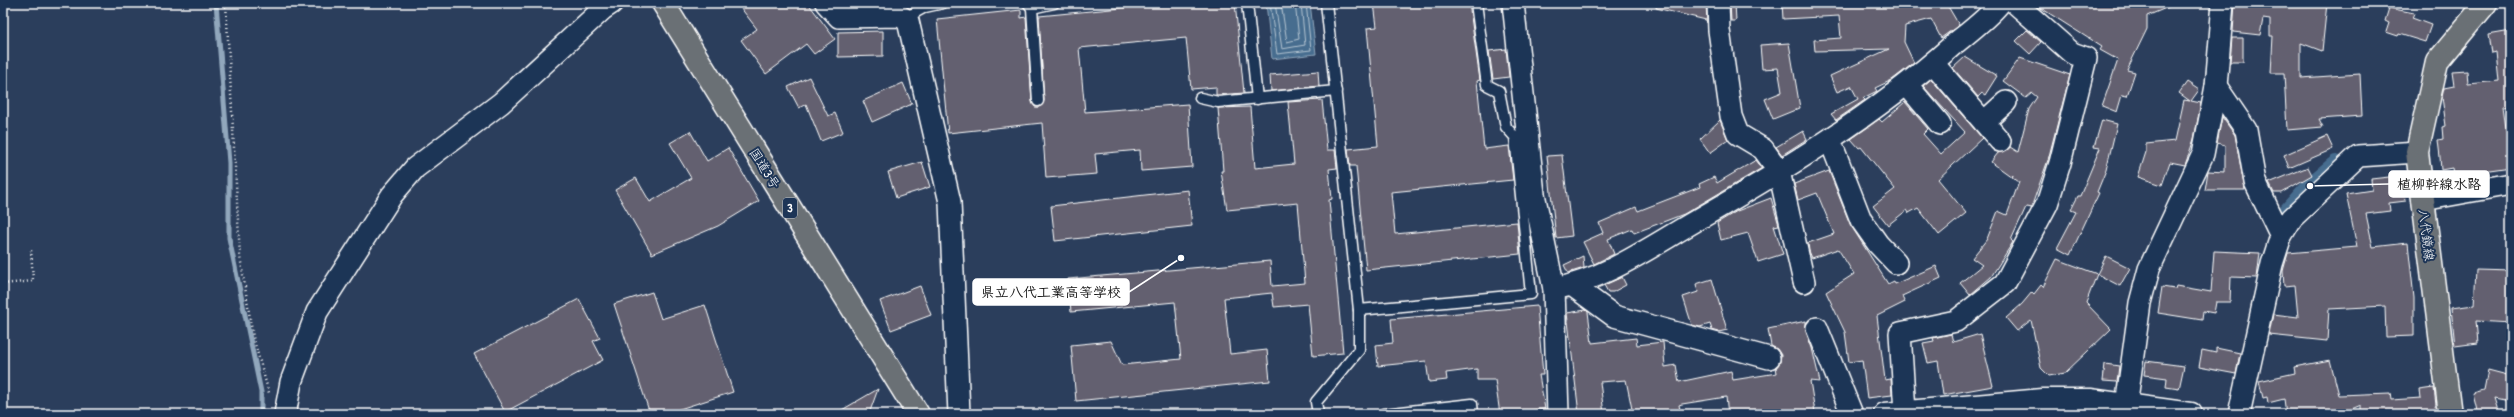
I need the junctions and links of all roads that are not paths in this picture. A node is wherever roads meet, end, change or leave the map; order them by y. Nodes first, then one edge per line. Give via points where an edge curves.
1 (612, 3) edge
2 (662, 3) edge
3 (826, 3) edge
4 (943, 3) edge
5 (1054, 3) edge
6 (1247, 3) edge
7 (1326, 3) edge
8 (1476, 3) edge
9 (1513, 3) edge
10 (1718, 3) edge
11 (2000, 3) edge
12 (2016, 3) edge
13 (2223, 3) edge
14 (2481, 4) edge
15 (1030, 5) edge
16 (905, 18) junction
17 (1934, 63) junction
18 (1907, 85) junction
19 (2216, 86) junction
20 (1336, 91) junction
21 (1200, 98) dead end
22 (1257, 98) junction
23 (1038, 100) dead end
24 (2006, 102) dead end
25 (1984, 122) junction
26 (1940, 124) dead end
27 (1830, 140) junction
28 (2000, 141) dead end
29 (2417, 152) junction
30 (1779, 171) junction
31 (2511, 184) edge
32 (2423, 200) junction
33 (2281, 236) junction
34 (1896, 263) dead end
35 (1804, 282) dead end
36 (1563, 287) junction
37 (1359, 310) junction
38 (1818, 328) dead end
39 (1769, 358) dead end
40 (2125, 410) edge
41 (1900, 413) edge
42 (284, 414) edge
43 (918, 414) edge
44 (959, 414) edge
45 (1318, 414) edge
46 (1383, 414) edge
47 (1473, 414) edge
48 (1558, 414) edge
49 (1852, 414) edge
50 (2191, 414) edge
51 (2239, 414) edge
52 (2450, 414) edge

1 - 42 street via 501,103 414,168 392,195 317,312 291,382
2 - 43 main road, 国道3号 / 3
3 - 16 street via 839,17
4 - 16 lane via 925,7
5 - 15 lane
6 - 22 lane
7 - 20 lane
8 - 37 lane via 1487,85 1499,91 1506,127 1515,137 1531,294
9 - 36 street via 1534,194
10 - 30 street via 1719,30 1731,116 1738,134 1763,149
11 - 17 street
12 - 41 street via 2072,53 2086,58 2060,163 2047,204 2005,284 1956,321 1900,333
13 - 19 street
14 - 29 main road, 八代鏡線 via 2437,62
15 - 23 lane
16 - 44 street via 908,21 950,202
17 - 18 street
17 - 25 street
18 - 26 street
18 - 27 street
19 - 33 street via 2246,130 2255,182
19 - 40 street via 2203,154 2147,276 2140,303
20 - 22 lane
20 - 37 lane
21 - 22 lane via 1218,102
24 - 25 street
25 - 28 street
27 - 30 street
27 - 34 street via 1861,220
29 - 32 main road, 八代鏡線
29 - 33 street via 2358,156 2292,218
30 - 35 street
30 - 36 street via 1650,248 1604,272
31 - 32 street
32 - 52 main road, 八代鏡線
33 - 51 street via 2272,264
36 - 39 street via 1614,316
36 - 48 street
37 - 45 lane via 1359,350 1316,402
38 - 49 street
40 - 41 street via 2090,400 2042,400
40 - 50 street
46 - 47 lane via 1472,404

